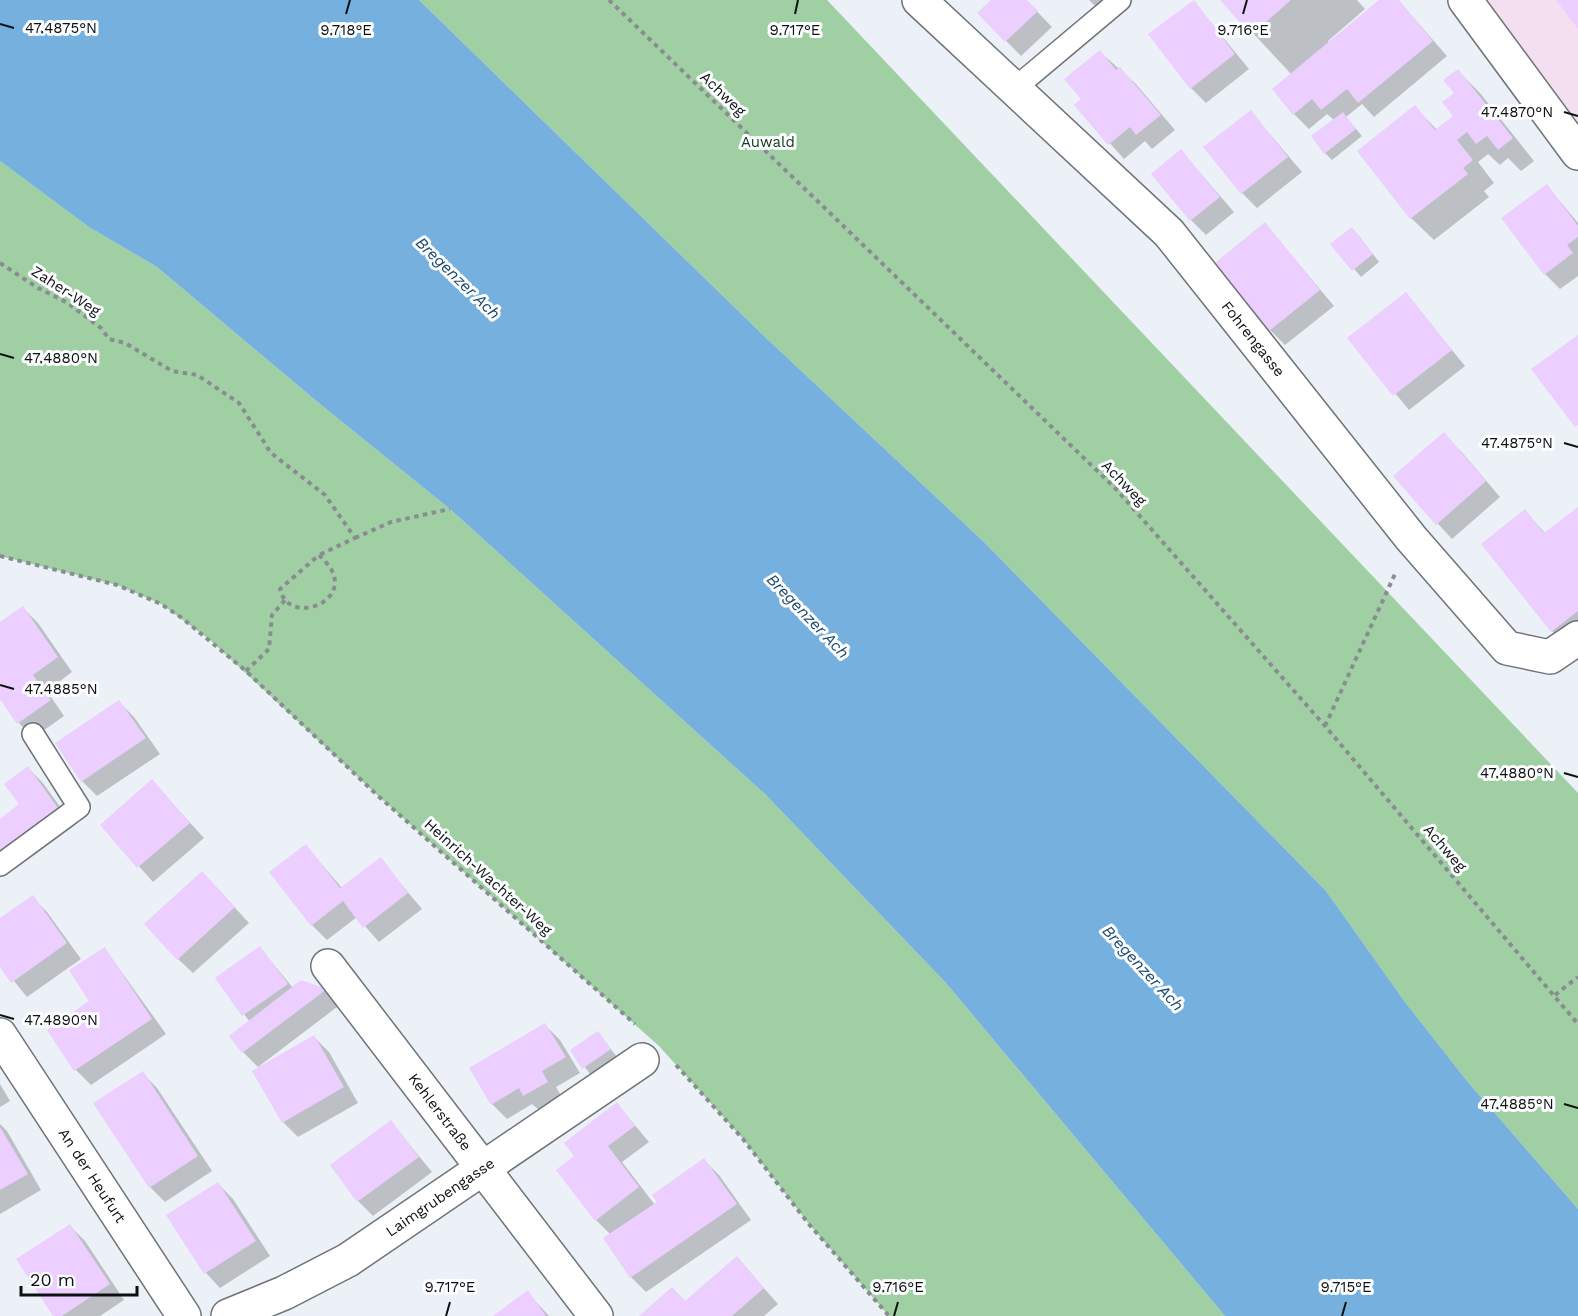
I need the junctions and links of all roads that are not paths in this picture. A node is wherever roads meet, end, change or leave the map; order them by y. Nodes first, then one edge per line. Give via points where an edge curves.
1 (919, 0) edge
2 (1120, 0) edge
3 (1465, 0) edge
4 (1014, 89) junction
5 (1578, 153) edge
6 (1578, 638) edge
7 (33, 734) dead end
8 (0, 865) edge
9 (328, 966) dead end
10 (0, 1035) edge
11 (642, 1045) road end
12 (483, 1168) junction
13 (184, 1316) edge
14 (228, 1316) edge
15 (596, 1316) edge

1 - 4 street, Fohrengasse
2 - 4 lane
3 - 5 street
4 - 6 street, Fohrengasse via 1169,233 1411,538 1506,648 1550,657
7 - 8 lane via 79,807
9 - 12 street, Kehlerstraße
10 - 13 street, An der Heufurt
11 - 12 street, Laimgrubengasse
12 - 14 street, Laimgrubengasse via 348,1260
12 - 15 street, Kehlerstraße

